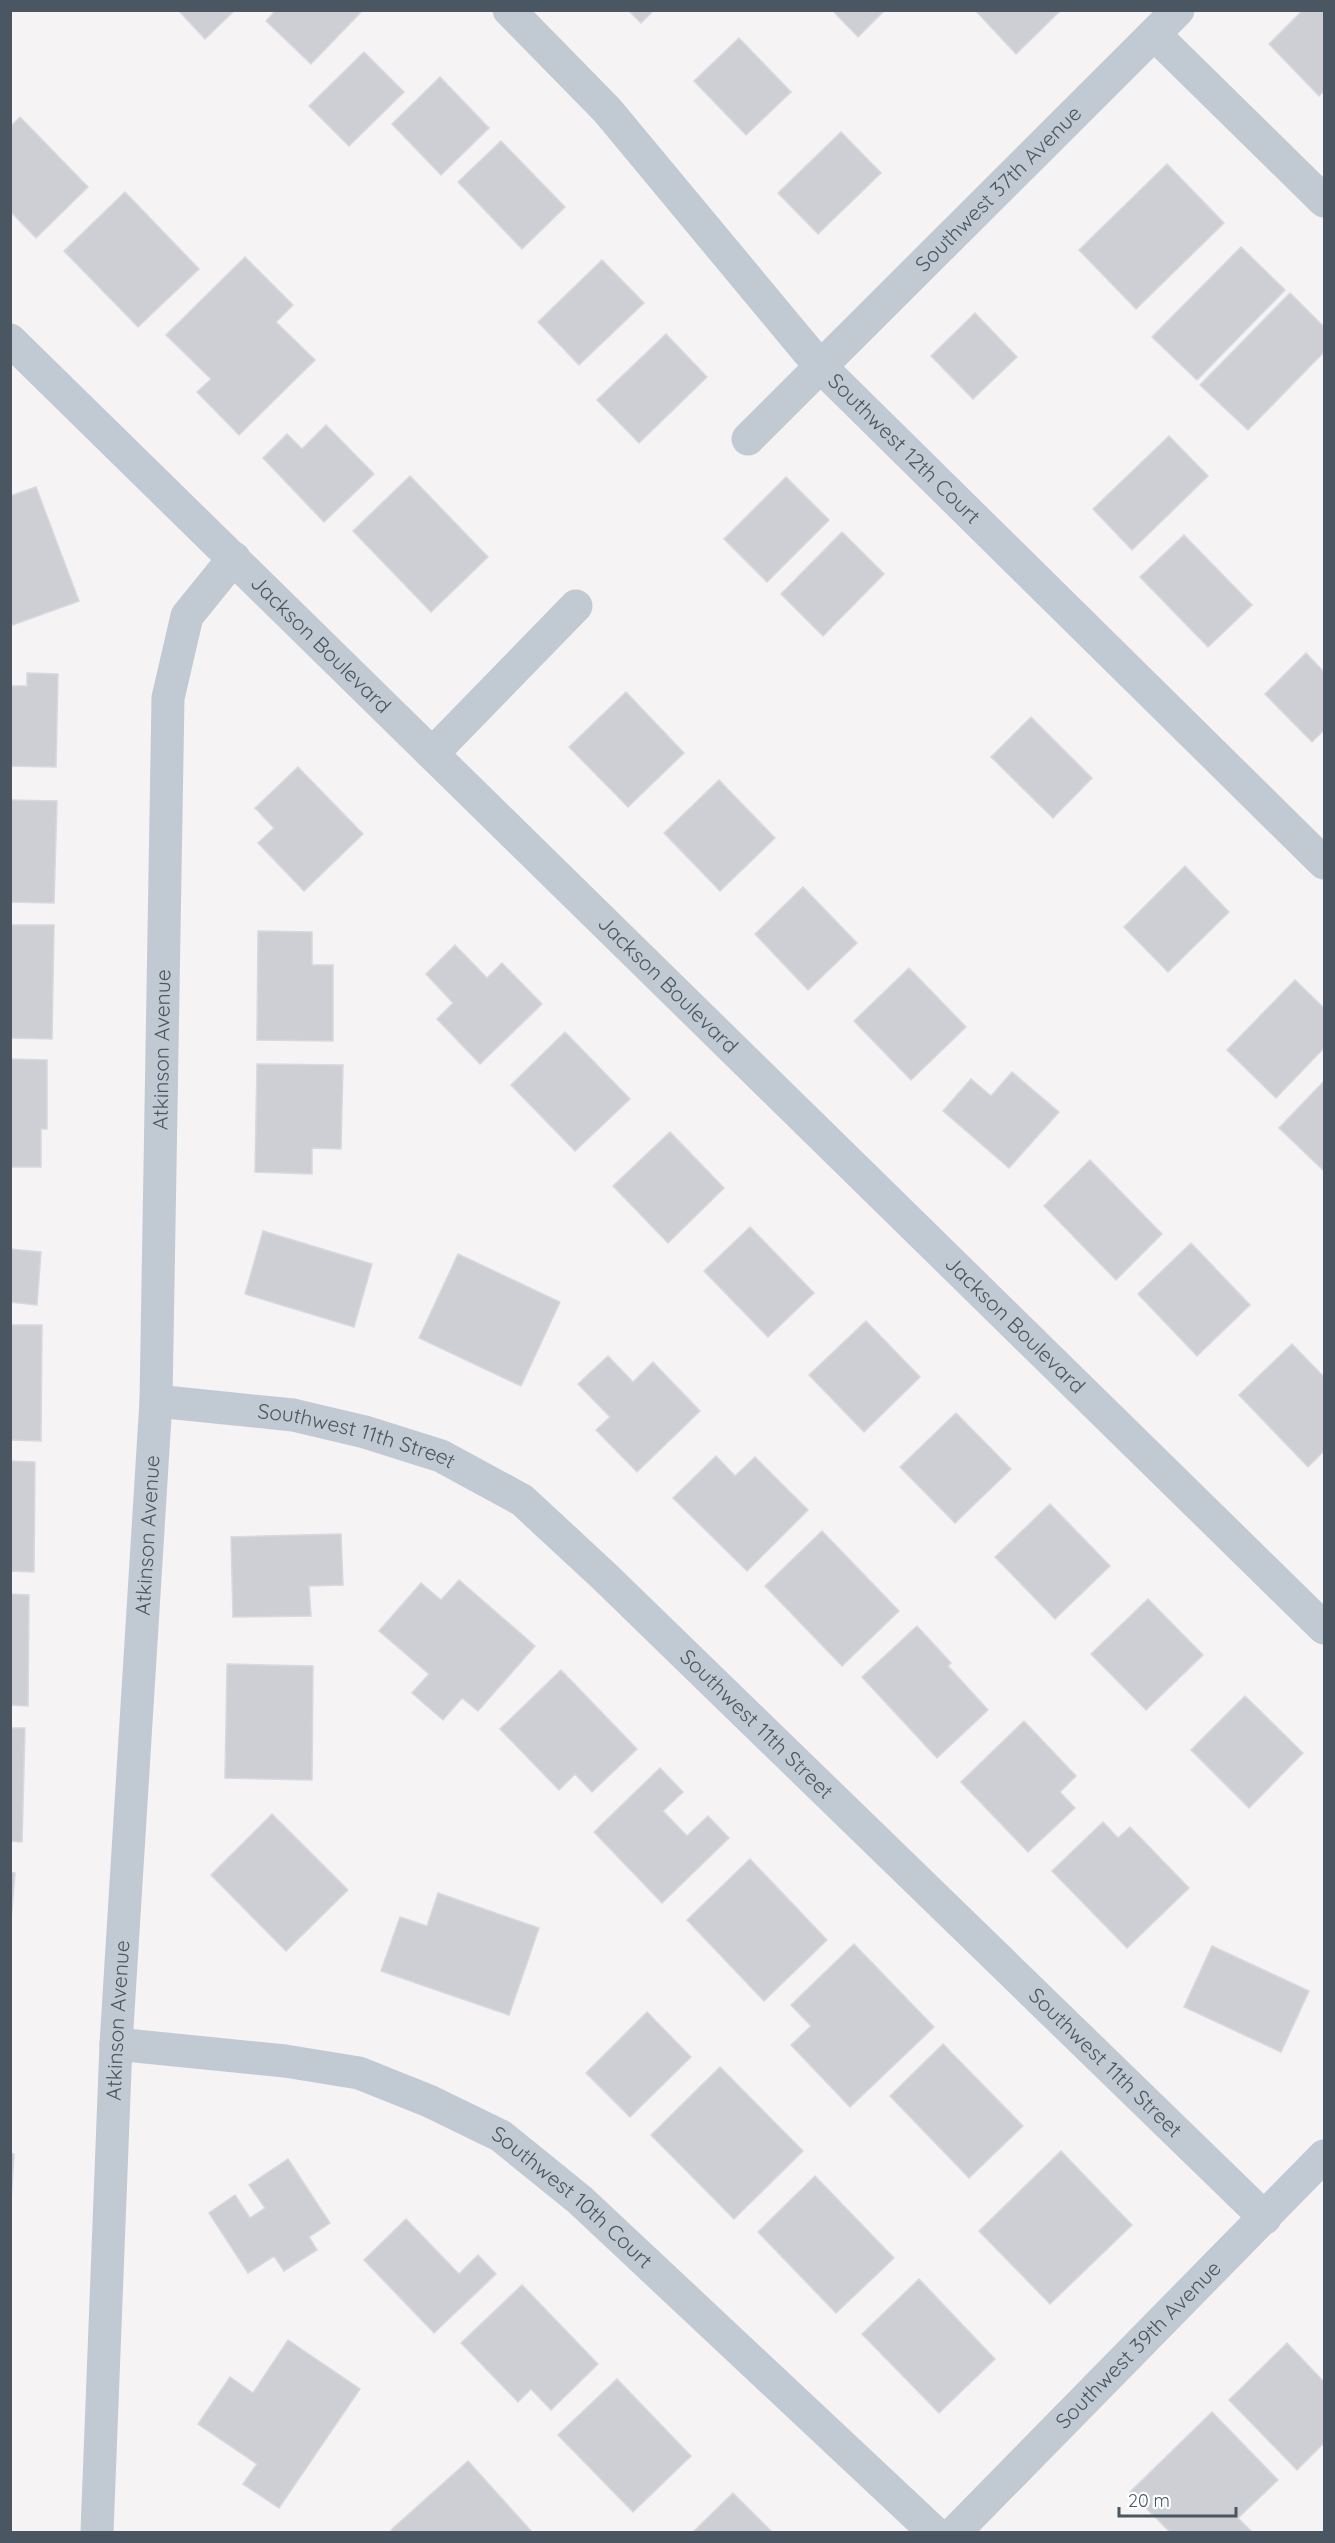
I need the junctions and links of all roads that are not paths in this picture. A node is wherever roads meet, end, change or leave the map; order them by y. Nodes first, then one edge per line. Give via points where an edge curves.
1 (509, 10) edge
2 (1178, 10) edge
3 (1154, 34) junction
4 (1324, 201) edge
5 (10, 340) edge
6 (819, 365) junction
7 (748, 439) dead end
8 (234, 558) junction
9 (576, 606) dead end
10 (432, 753) junction
11 (1324, 863) edge
12 (156, 1401) junction
13 (1324, 1628) edge
14 (116, 2044) junction
15 (1324, 2156) edge
16 (1265, 2218) junction
17 (98, 2532) edge
18 (934, 2532) edge
19 (955, 2532) edge

1 - 6 street, Southwest 12th Court via 607,110
2 - 3 street, Southwest 37th Avenue
3 - 4 street
3 - 6 street, Southwest 37th Avenue
5 - 8 street, Jackson Boulevard
6 - 7 street, Southwest 37th Avenue
6 - 11 street, Southwest 12th Court
8 - 10 street, Jackson Boulevard
8 - 12 street, Atkinson Avenue via 187,616 168,698
9 - 10 street
10 - 13 street, Jackson Boulevard
12 - 14 street, Atkinson Avenue
12 - 16 street, Southwest 11th Street via 293,1415 365,1432 441,1456 522,1500 605,1576
14 - 17 street, Atkinson Avenue
14 - 18 street, Southwest 10th Court via 285,2061 359,2073 501,2136 580,2200
15 - 16 street, Southwest 39th Avenue
16 - 19 street, Southwest 39th Avenue

